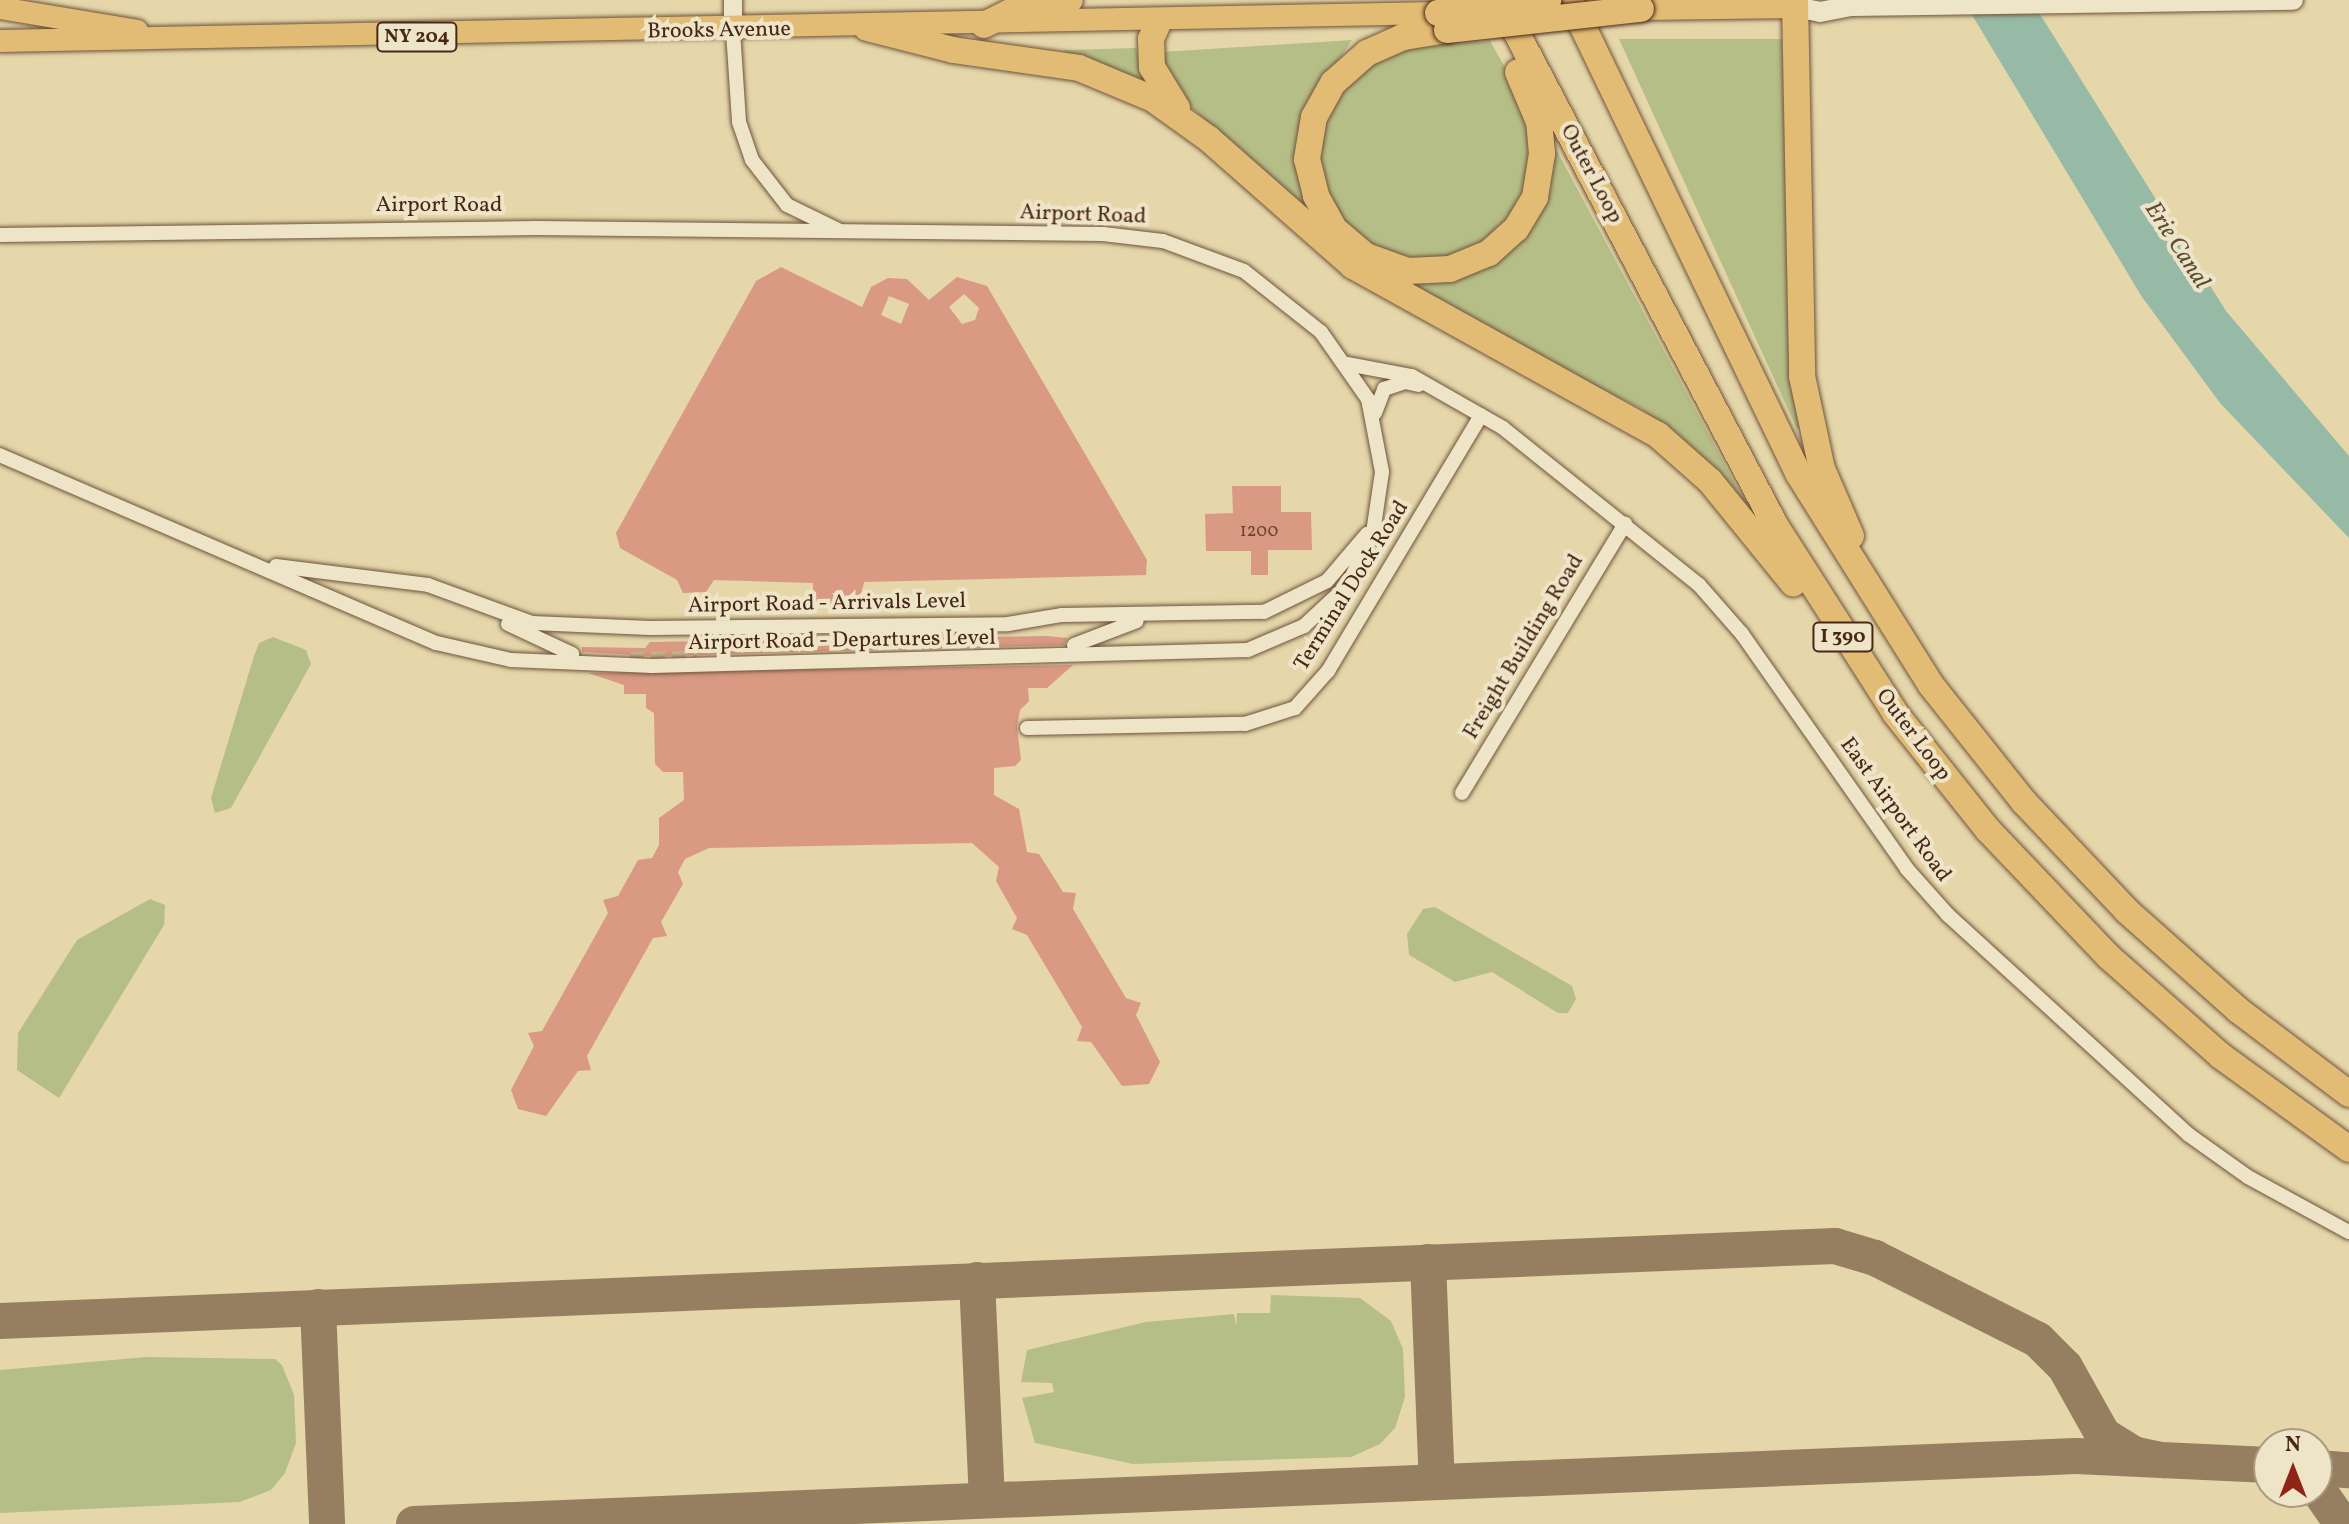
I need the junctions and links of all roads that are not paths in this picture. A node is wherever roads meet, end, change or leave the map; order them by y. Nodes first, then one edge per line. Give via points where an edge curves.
1 (733, 0) edge
2 (1070, 0) edge
3 (1498, 0) edge
4 (1548, 0) edge
5 (1570, 0) edge
6 (2293, 0) edge
7 (1799, 3) edge
8 (1849, 3) edge
9 (0, 8) edge
10 (1641, 9) joint
11 (1159, 21) junction
12 (1442, 21) junction
13 (984, 25) junction
14 (867, 28) junction
15 (733, 31) junction
16 (0, 41) edge
17 (197, 41) junction
18 (1209, 139) junction
19 (866, 234) junction
20 (6, 236) edge
21 (1347, 364) junction
22 (1432, 388) junction
23 (1481, 415) junction
24 (1374, 418) junction
25 (0, 455) edge
26 (1379, 504) junction
27 (1625, 524) junction
28 (247, 558) junction
29 (477, 605) junction
30 (1180, 618) junction
31 (1074, 649) junction
32 (582, 658) junction
33 (1946, 705) junction
34 (1895, 713) junction
35 (1027, 728) dead end
36 (1462, 793) dead end
37 (2349, 1094) edge
38 (2349, 1149) edge
39 (2349, 1232) edge

1 - 15 street
2 - 13 highway via 1022,6
3 - 12 highway via 1506,46 1539,122 1542,163 1535,197 1516,229 1481,258 1450,269 1408,271 1366,256 1329,222 1310,178 1310,134 1324,96 1358,59
3 - 34 highway, Outer Loop / I 390 via 1775,525
4 - 12 highway, bridge
5 - 33 highway, Outer Loop / I 390 via 1798,473 1874,602
6 - 8 main road
7 - 8 main road via 1820,12
7 - 10 main road
7 - 33 highway via 1799,339 1807,411 1846,525
9 - 17 main road
10 - 12 highway, bridge
11 - 12 main road, Brooks Avenue / NY 204
11 - 13 main road, Brooks Avenue / NY 204
11 - 18 highway via 1150,46 1155,75
13 - 14 main road, Brooks Avenue / NY 204
14 - 15 main road, Brooks Avenue / NY 204
14 - 18 highway via 953,50 1092,72 1153,99
15 - 17 main road, Brooks Avenue / NY 204
15 - 19 street, Airport Road via 739,122 761,175 803,216
16 - 17 main road, Brooks Avenue / NY 204
18 - 34 highway via 1353,266 1624,412 1680,452 1739,514
19 - 20 street, Airport Road via 403,228 97,230
19 - 21 street, Airport Road via 1103,234 1174,243 1222,259 1275,291
21 - 22 street, East Airport Road via 1412,376
21 - 24 street, Airport Road
22 - 23 street, East Airport Road
22 - 24 street, East Airport Road via 1405,382 1384,389
23 - 27 street, East Airport Road
23 - 35 street, Terminal Dock Road via 1328,671 1295,708 1245,724
24 - 26 street, Airport Road via 1382,456
25 - 28 street
26 - 30 street, Airport Road - Arrivals Level via 1357,550 1313,591 1264,612
26 - 31 street, Airport Road - Departures Level via 1365,555 1339,595 1304,626 1257,648 1208,656
27 - 36 street, Freight Building Road
27 - 39 street, East Airport Road via 1699,585 1733,623 1939,907 2189,1135 2256,1182
28 - 29 street, Airport Road - Arrivals Level via 415,582
28 - 32 street, Airport Road - Departures Level via 417,636 485,656
29 - 30 street, Airport Road - Arrivals Level via 532,623 639,628
29 - 32 street, Airport Road - Arrivals Level via 549,647
30 - 31 street, Airport Road - Arrivals Level via 1118,625
31 - 32 street, Airport Road - Departures Level via 1025,660 716,665
33 - 37 highway, Outer Loop / I 390 via 2015,792 2127,911 2238,1010
34 - 38 highway, Outer Loop / I 390 via 2021,868 2127,975 2221,1056

